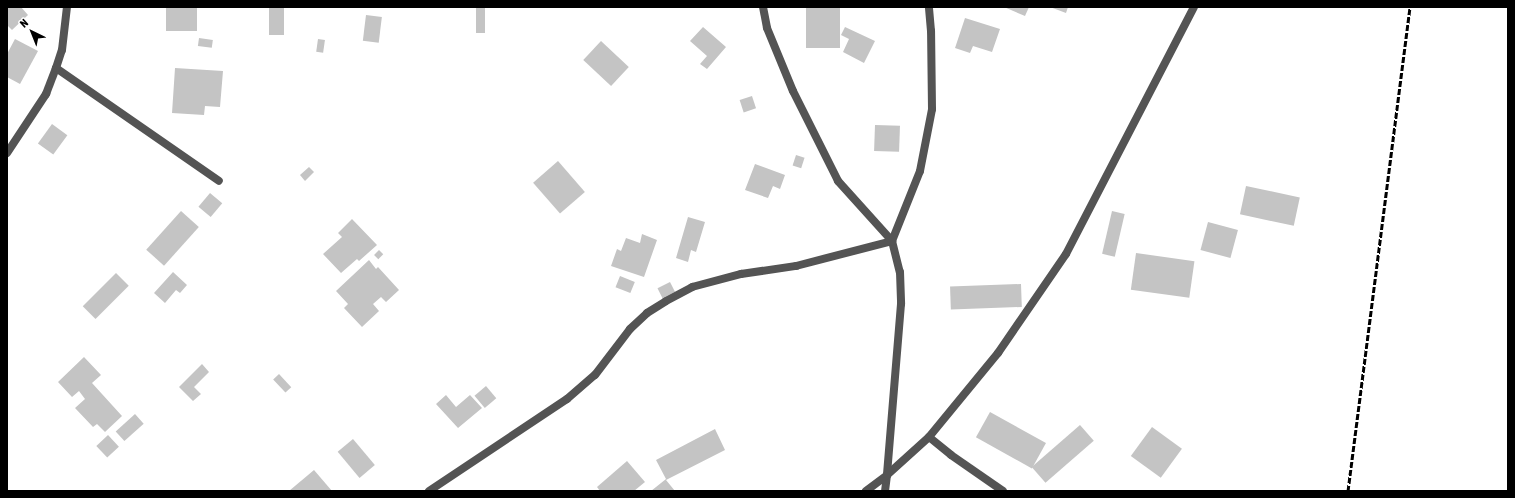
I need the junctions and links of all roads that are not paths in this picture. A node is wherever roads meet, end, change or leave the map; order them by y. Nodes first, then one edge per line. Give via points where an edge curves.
1 (67, 7) edge
2 (763, 7) edge
3 (929, 7) edge
4 (1194, 7) edge
5 (56, 68) junction
6 (7, 153) edge
7 (219, 181) dead end
8 (892, 241) junction
9 (929, 437) junction
10 (888, 475) junction
11 (429, 491) edge
12 (866, 491) edge
13 (884, 491) edge
14 (1003, 491) edge

1 - 5 street via 62,50
2 - 8 street via 767,28 793,91 838,182
3 - 8 street via 932,31 932,109 920,171
4 - 9 street via 1066,254 998,353
5 - 6 street via 46,94
5 - 7 street
8 - 10 street via 900,272 901,304
8 - 11 street via 796,266 741,274 692,287 672,297 647,313 630,329 594,375 567,399
9 - 10 street
9 - 14 street
10 - 12 street
10 - 13 street

